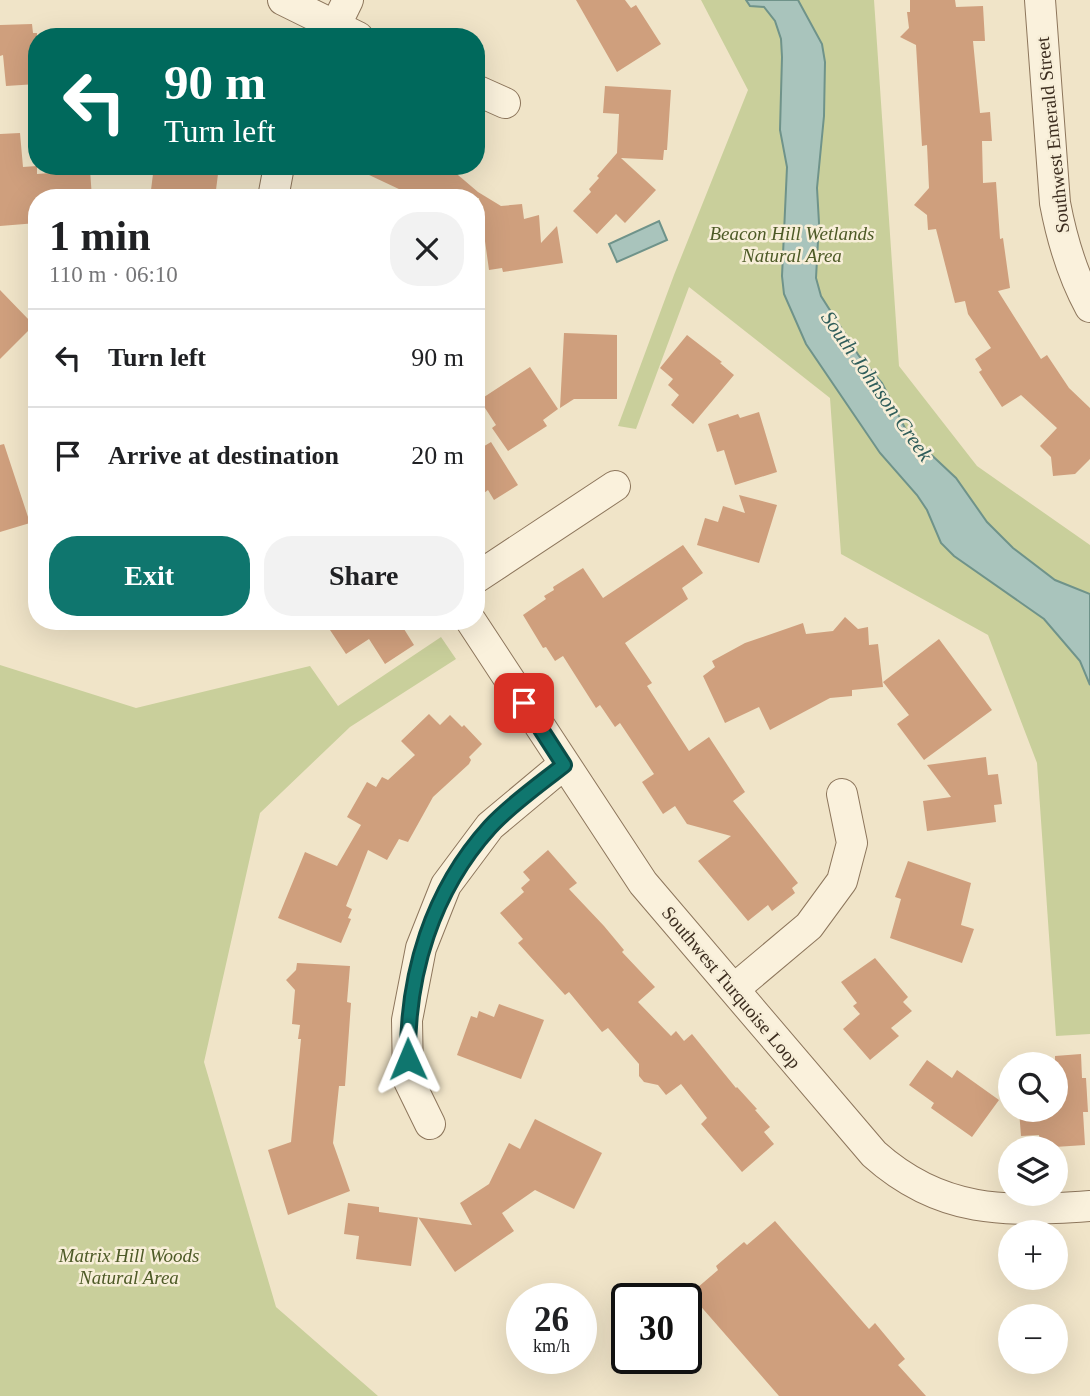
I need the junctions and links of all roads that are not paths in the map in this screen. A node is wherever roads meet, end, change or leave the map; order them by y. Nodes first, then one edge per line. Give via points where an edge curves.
1 (283, 0) edge
2 (348, 0) edge
3 (1040, 0) edge
4 (332, 28) edge
5 (342, 28) edge
6 (485, 94) edge
7 (505, 103) dead end
8 (1090, 307) edge
9 (615, 486) dead end
10 (485, 572) edge
11 (477, 630) edge
12 (564, 765) junction
13 (842, 794) dead end
14 (734, 989) junction
15 (430, 1124) dead end
16 (1090, 1206) edge

1 - 4 street
2 - 5 street
3 - 8 street, Southwest Emerald Street via 1055,203 1061,236
6 - 7 street
9 - 10 street
11 - 12 street, Southwest Turquoise Loop
12 - 14 street, Southwest Turquoise Loop via 643,883
12 - 15 street via 490,826 446,885 421,948 407,1020 408,1079
13 - 14 street via 852,843 842,881 809,926
14 - 16 street, Southwest Turquoise Loop via 897,1175 937,1195 978,1206 1027,1211

